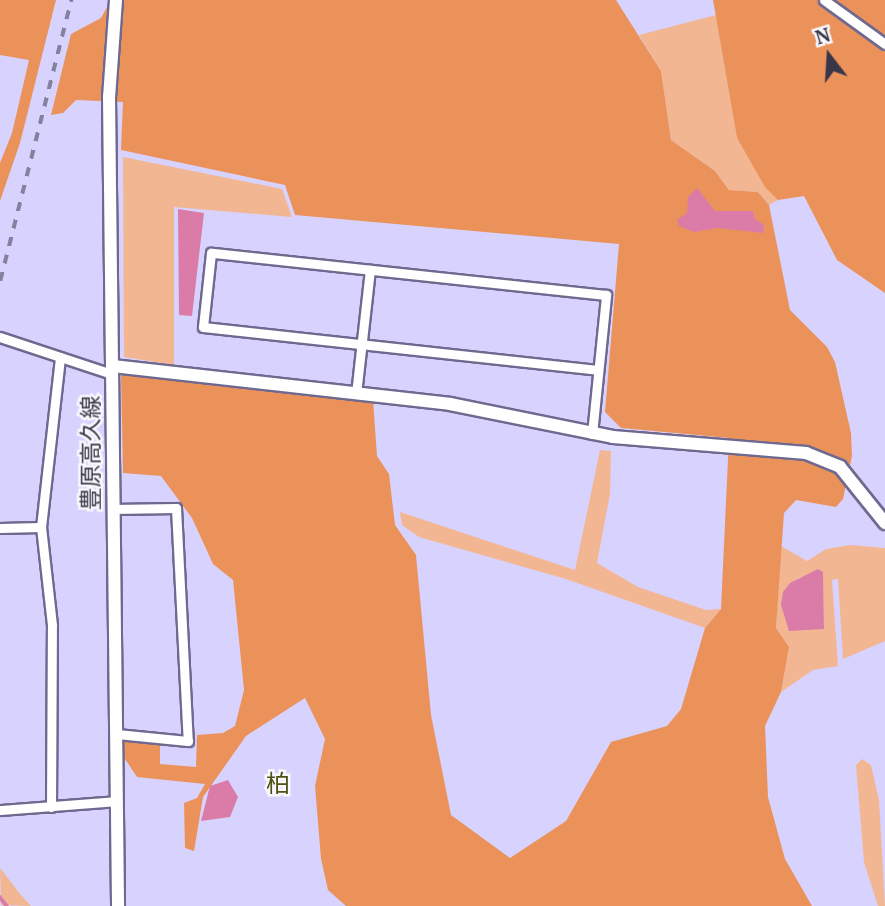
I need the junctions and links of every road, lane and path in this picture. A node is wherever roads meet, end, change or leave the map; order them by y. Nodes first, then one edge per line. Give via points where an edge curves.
1 (116, 0) edge
2 (824, 0) edge
3 (885, 44) edge
4 (370, 270) junction
5 (0, 337) edge
6 (362, 344) junction
7 (60, 357) junction
8 (112, 370) junction
9 (598, 370) junction
10 (356, 394) junction
11 (592, 434) junction
12 (112, 509) junction
13 (885, 523) edge
14 (41, 527) junction
15 (0, 528) edge
16 (116, 734) junction
17 (117, 802) junction
18 (51, 807) junction
19 (0, 810) edge
20 (118, 906) edge

1 - 8 main road, 豊原高久線 via 109,97
2 - 3 street
4 - 6 street
4 - 6 street via 211,253 203,327
4 - 9 street via 606,295
5 - 7 street
6 - 9 street
6 - 10 street
7 - 8 street
7 - 14 street
8 - 10 main road
8 - 12 main road, 豊原高久線
9 - 11 street
10 - 11 main road via 472,407
11 - 13 main road via 822,457 850,476
12 - 16 main road, 豊原高久線
12 - 16 street via 176,508 188,741
14 - 15 street
14 - 18 street via 52,625
16 - 17 main road, 豊原高久線
17 - 18 street
17 - 20 main road, 豊原高久線
18 - 19 street

